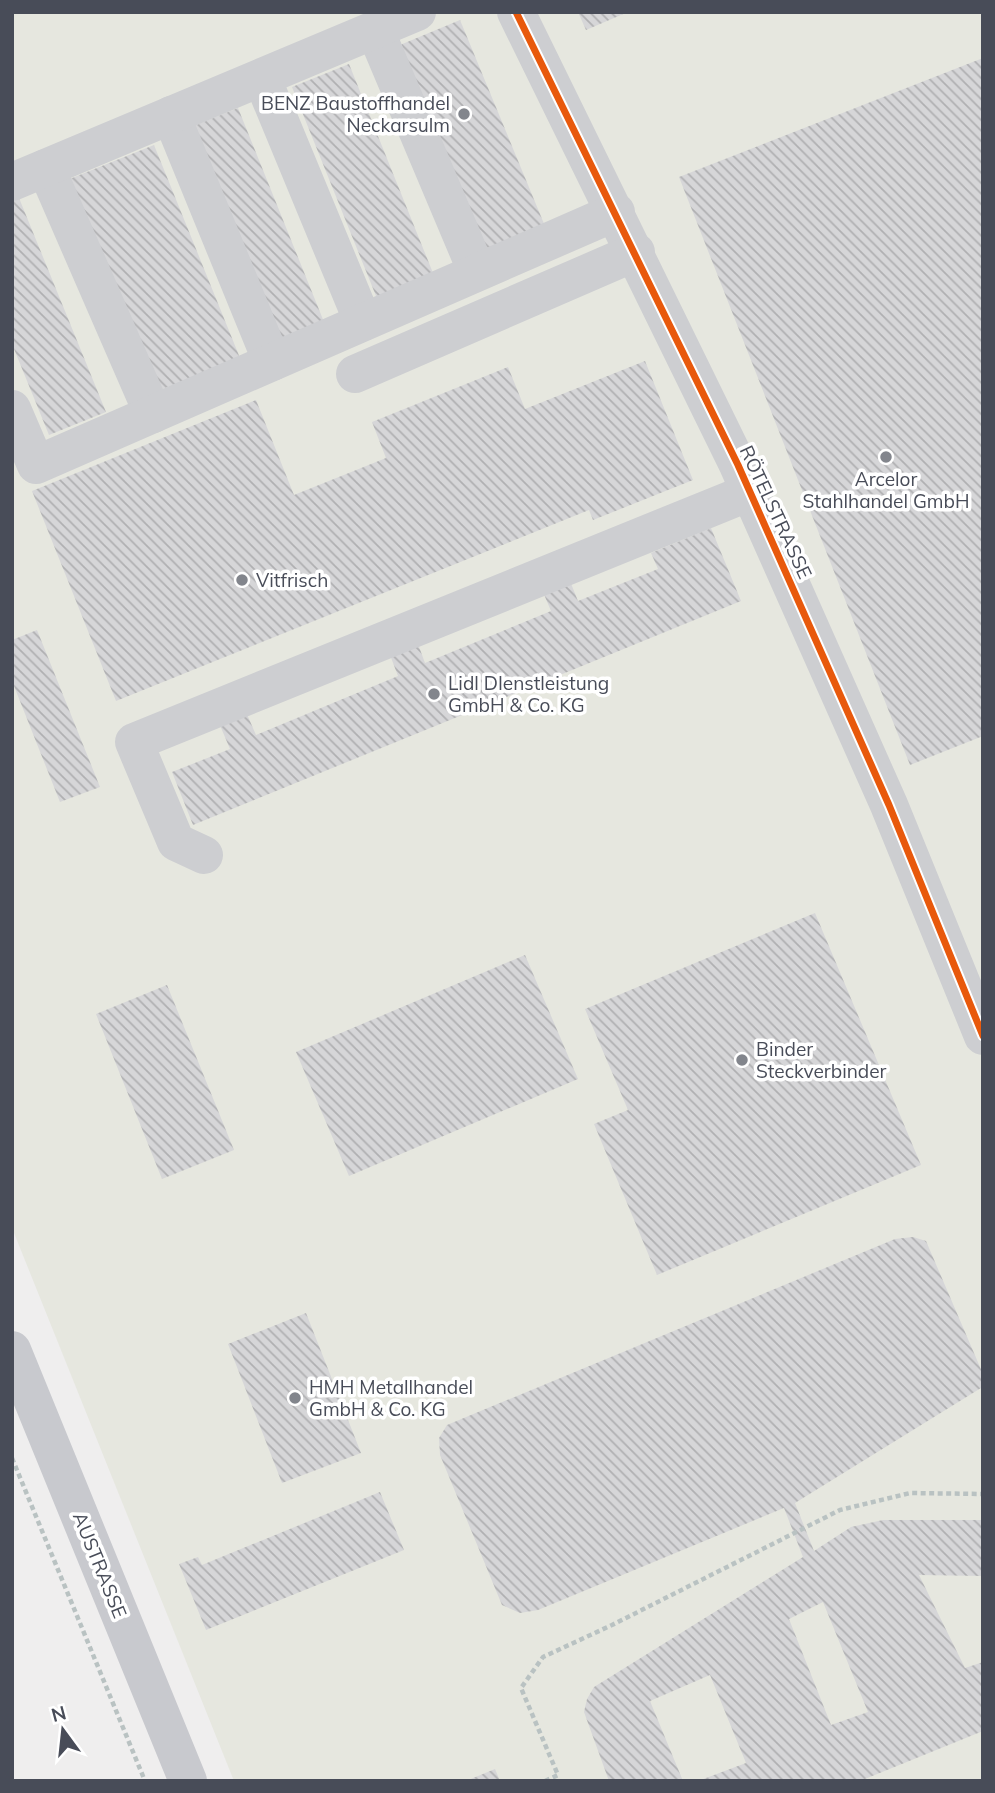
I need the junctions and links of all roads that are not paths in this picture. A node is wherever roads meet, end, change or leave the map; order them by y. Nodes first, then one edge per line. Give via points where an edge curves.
1 (417, 12) edge
2 (516, 12) edge
3 (375, 30) junction
4 (262, 78) junction
5 (171, 116) junction
6 (29, 175) edge
7 (616, 212) junction
8 (636, 252) junction
9 (477, 272) junction
10 (363, 322) junction
11 (272, 362) junction
12 (355, 374) dead end
13 (12, 409) edge
14 (153, 414) junction
15 (750, 492) junction
16 (204, 855) dead end
17 (983, 1036) edge
18 (12, 1350) edge
19 (188, 1781) edge

1 - 3 street
2 - 7 street, RÖTELSTRASSE
3 - 4 street
3 - 9 street
4 - 5 street
4 - 10 street
5 - 6 street
5 - 11 street
6 - 14 street
7 - 8 street, RÖTELSTRASSE
7 - 9 street
8 - 12 street
8 - 15 street, RÖTELSTRASSE
9 - 10 street
10 - 11 street
11 - 14 street
13 - 14 street via 36,465
15 - 16 street via 135,743 176,842
15 - 17 street, RÖTELSTRASSE via 889,805
18 - 19 main road, AUSTRASSE

